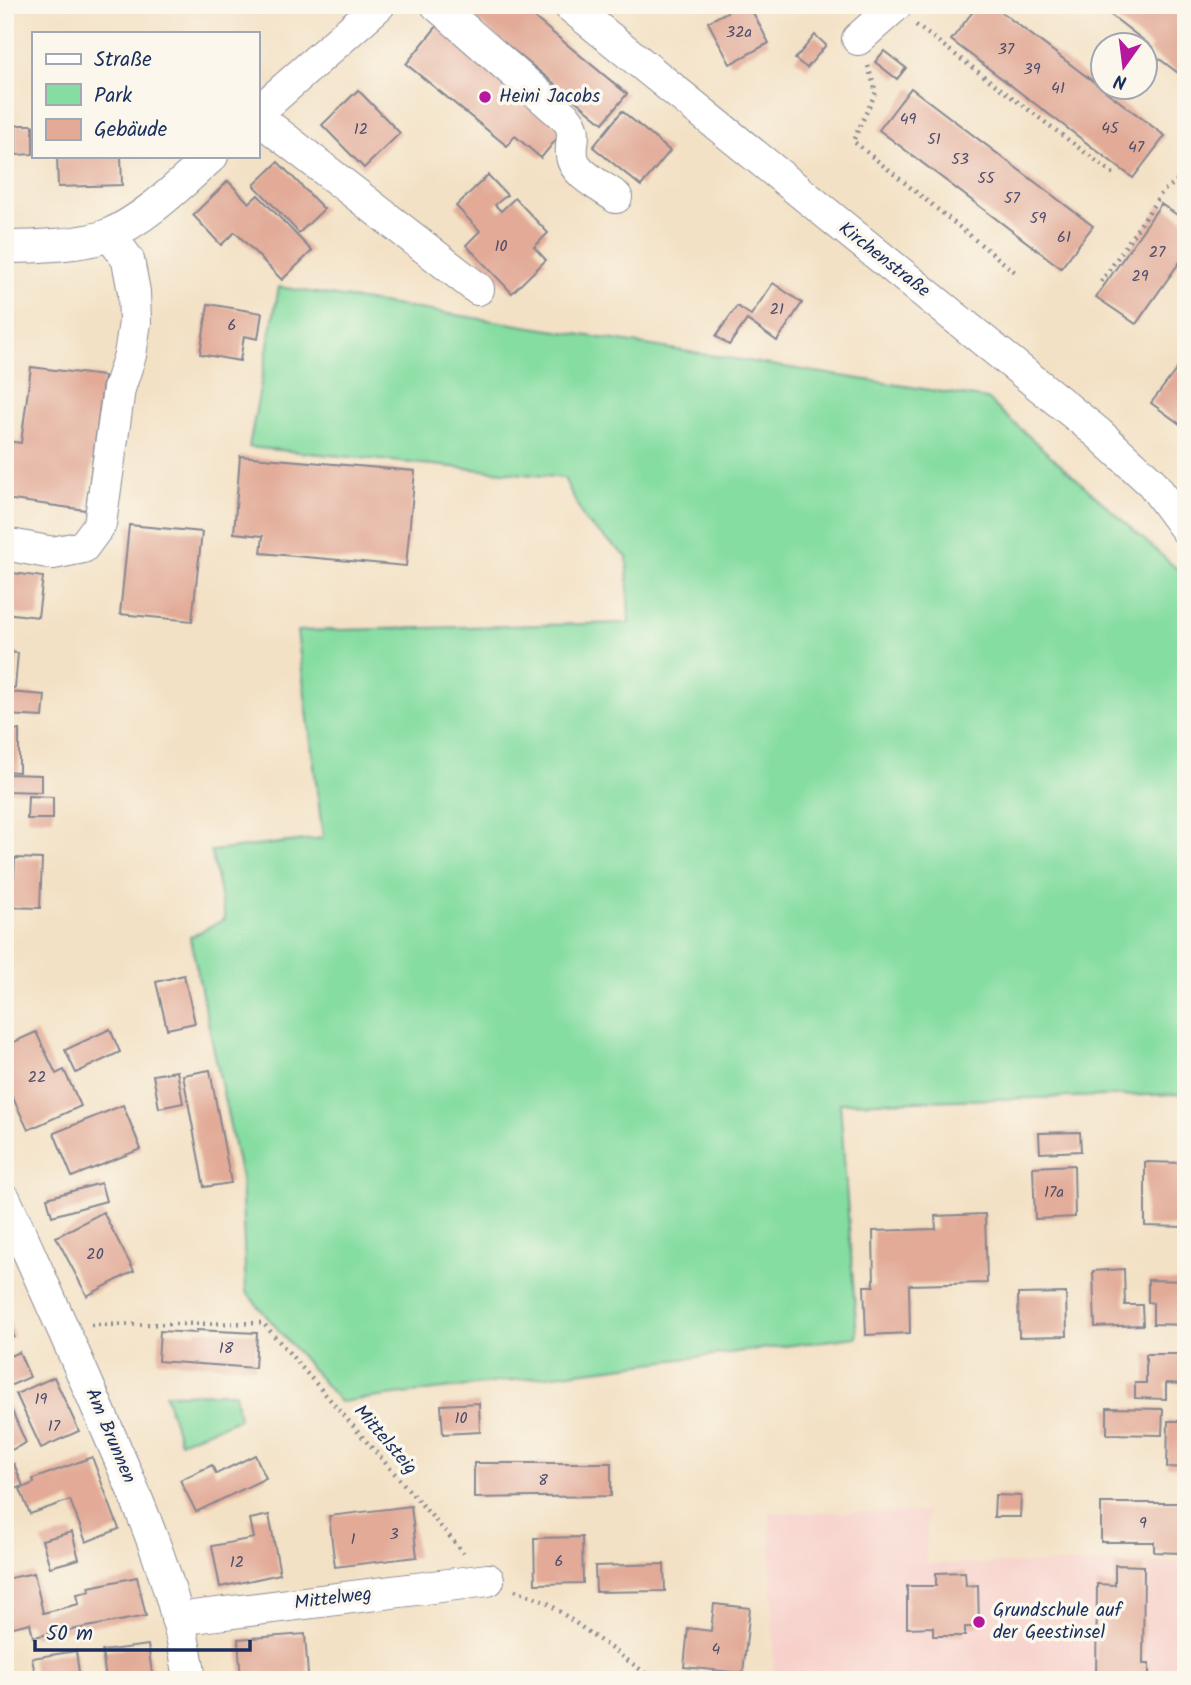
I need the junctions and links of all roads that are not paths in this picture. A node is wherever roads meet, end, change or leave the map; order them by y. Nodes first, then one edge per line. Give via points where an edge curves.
1 (379, 5) edge
2 (437, 5) edge
3 (569, 5) edge
4 (894, 6) edge
5 (859, 39) road end
6 (259, 113) edge
7 (259, 117) edge
8 (210, 158) edge
9 (616, 197) dead end
10 (106, 236) junction
11 (5, 247) edge
12 (478, 289) dead end
13 (1186, 529) edge
14 (5, 544) edge
15 (5, 1200) edge
16 (488, 1580) road end
17 (177, 1619) junction
18 (190, 1680) edge

1 - 6 street
2 - 9 street via 567,119 573,126 572,156 578,169
3 - 13 street, Kirchenstraße via 1098,433 1152,483
4 - 5 street
7 - 12 street
8 - 10 street via 137,220
10 - 11 street
10 - 14 street via 128,260 135,323 118,389 100,524 83,547 53,553
15 - 17 street, Am Brunnen via 143,1514
16 - 17 street, Mittelweg
17 - 18 street, Am Brunnen

